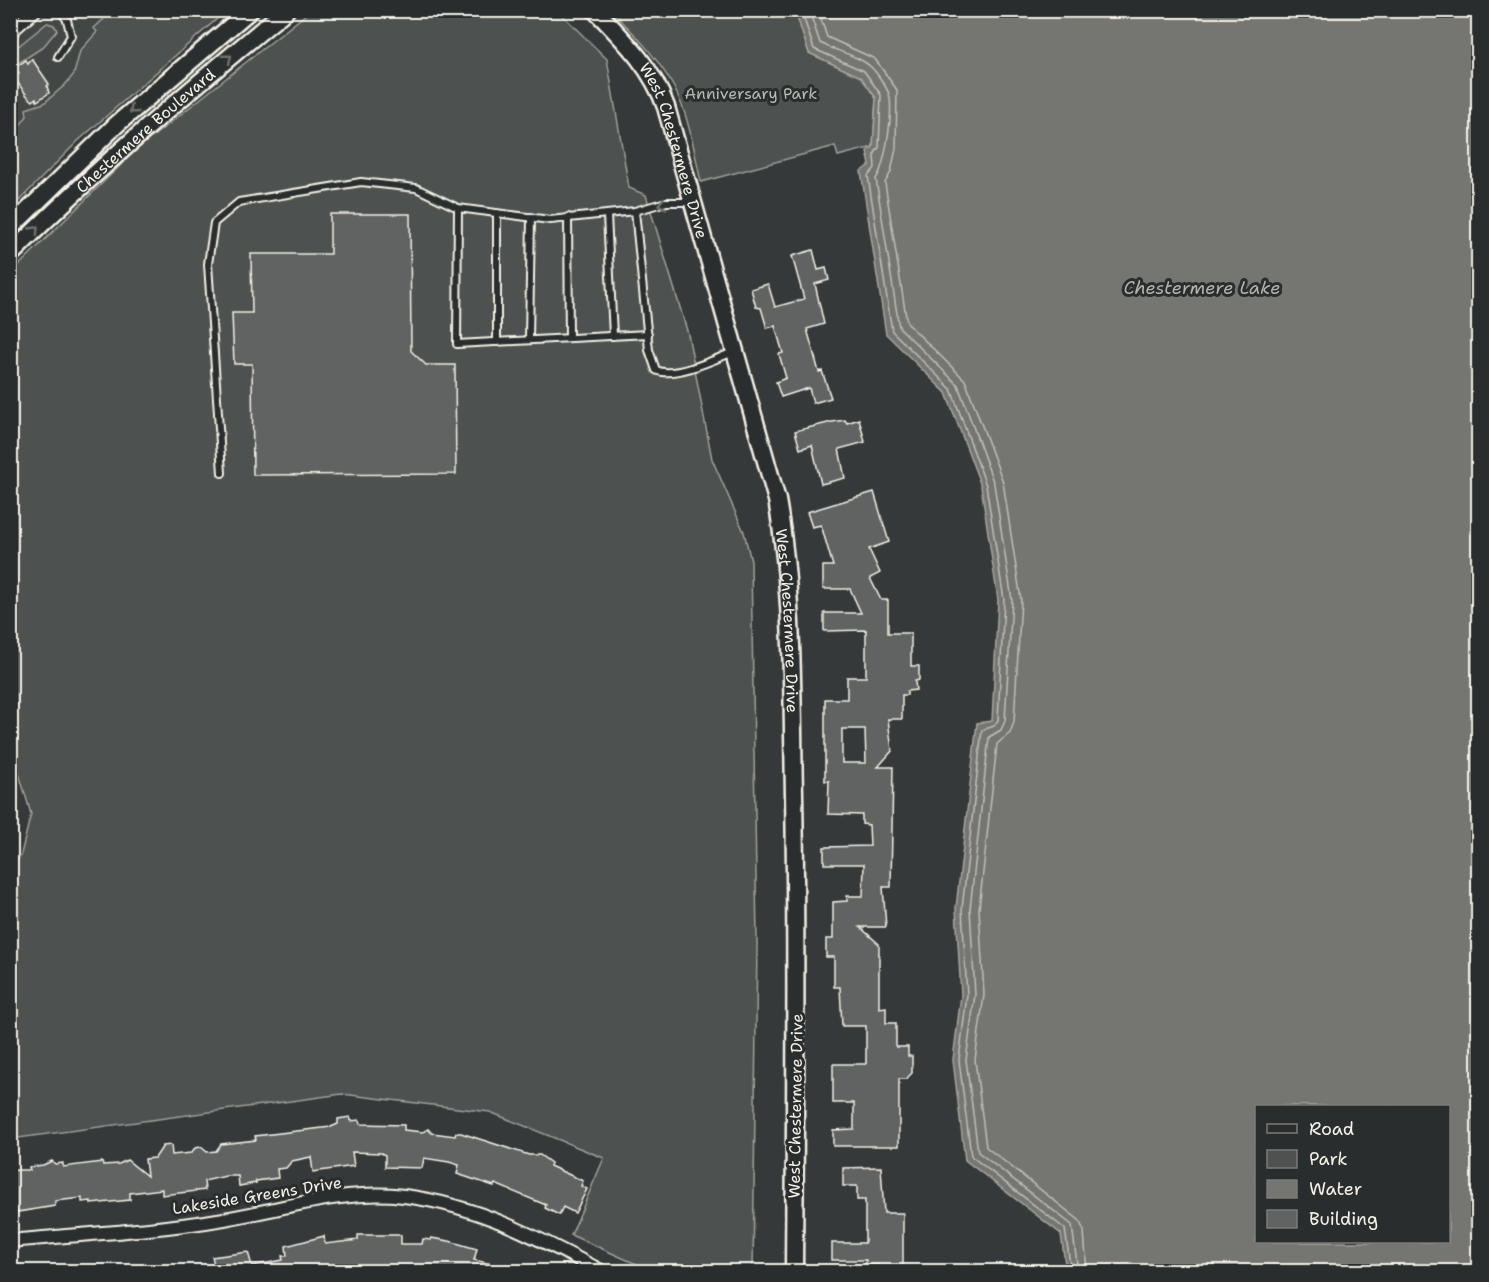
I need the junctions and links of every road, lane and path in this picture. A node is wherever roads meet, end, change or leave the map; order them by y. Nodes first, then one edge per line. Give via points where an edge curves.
1 (35, 10) edge
2 (60, 10) edge
3 (250, 10) edge
4 (286, 10) edge
5 (595, 10) edge
6 (10, 32) edge
7 (58, 57) dead end
8 (691, 202) junction
9 (458, 208) junction
10 (634, 211) junction
11 (497, 213) junction
12 (607, 215) junction
13 (531, 217) junction
14 (568, 217) junction
15 (10, 228) edge
16 (10, 255) edge
17 (648, 334) junction
18 (613, 336) junction
19 (569, 338) junction
20 (529, 340) junction
21 (497, 342) junction
22 (736, 351) junction
23 (222, 473) dead end
24 (10, 1241) edge
25 (603, 1272) edge
26 (794, 1272) edge

1 - 6 street
2 - 7 lane via 72,36
3 -> 15 street, Chestermere Boulevard via 117,124
16 -> 4 street, Chestermere Boulevard via 148,126
5 - 8 street, West Chestermere Drive via 658,84
8 -> 10 lane via 666,202
8 - 22 street, West Chestermere Drive
9 - 11 lane
9 - 21 lane via 457,344
9 - 23 lane via 416,188 361,182 239,202 214,223 208,264
10 - 12 lane
10 - 17 lane
11 - 13 lane
11 - 21 lane
12 - 14 lane
12 - 18 lane
13 - 14 lane
13 - 20 lane
14 - 19 lane
17 - 18 lane
17 - 22 lane via 656,370 662,374
18 - 19 lane
19 - 20 lane
20 - 21 lane
22 - 26 street, West Chestermere Drive via 777,500 790,602 797,951
24 - 25 street, Lakeside Greens Drive via 199,1223 336,1197 402,1196 464,1208 498,1220

